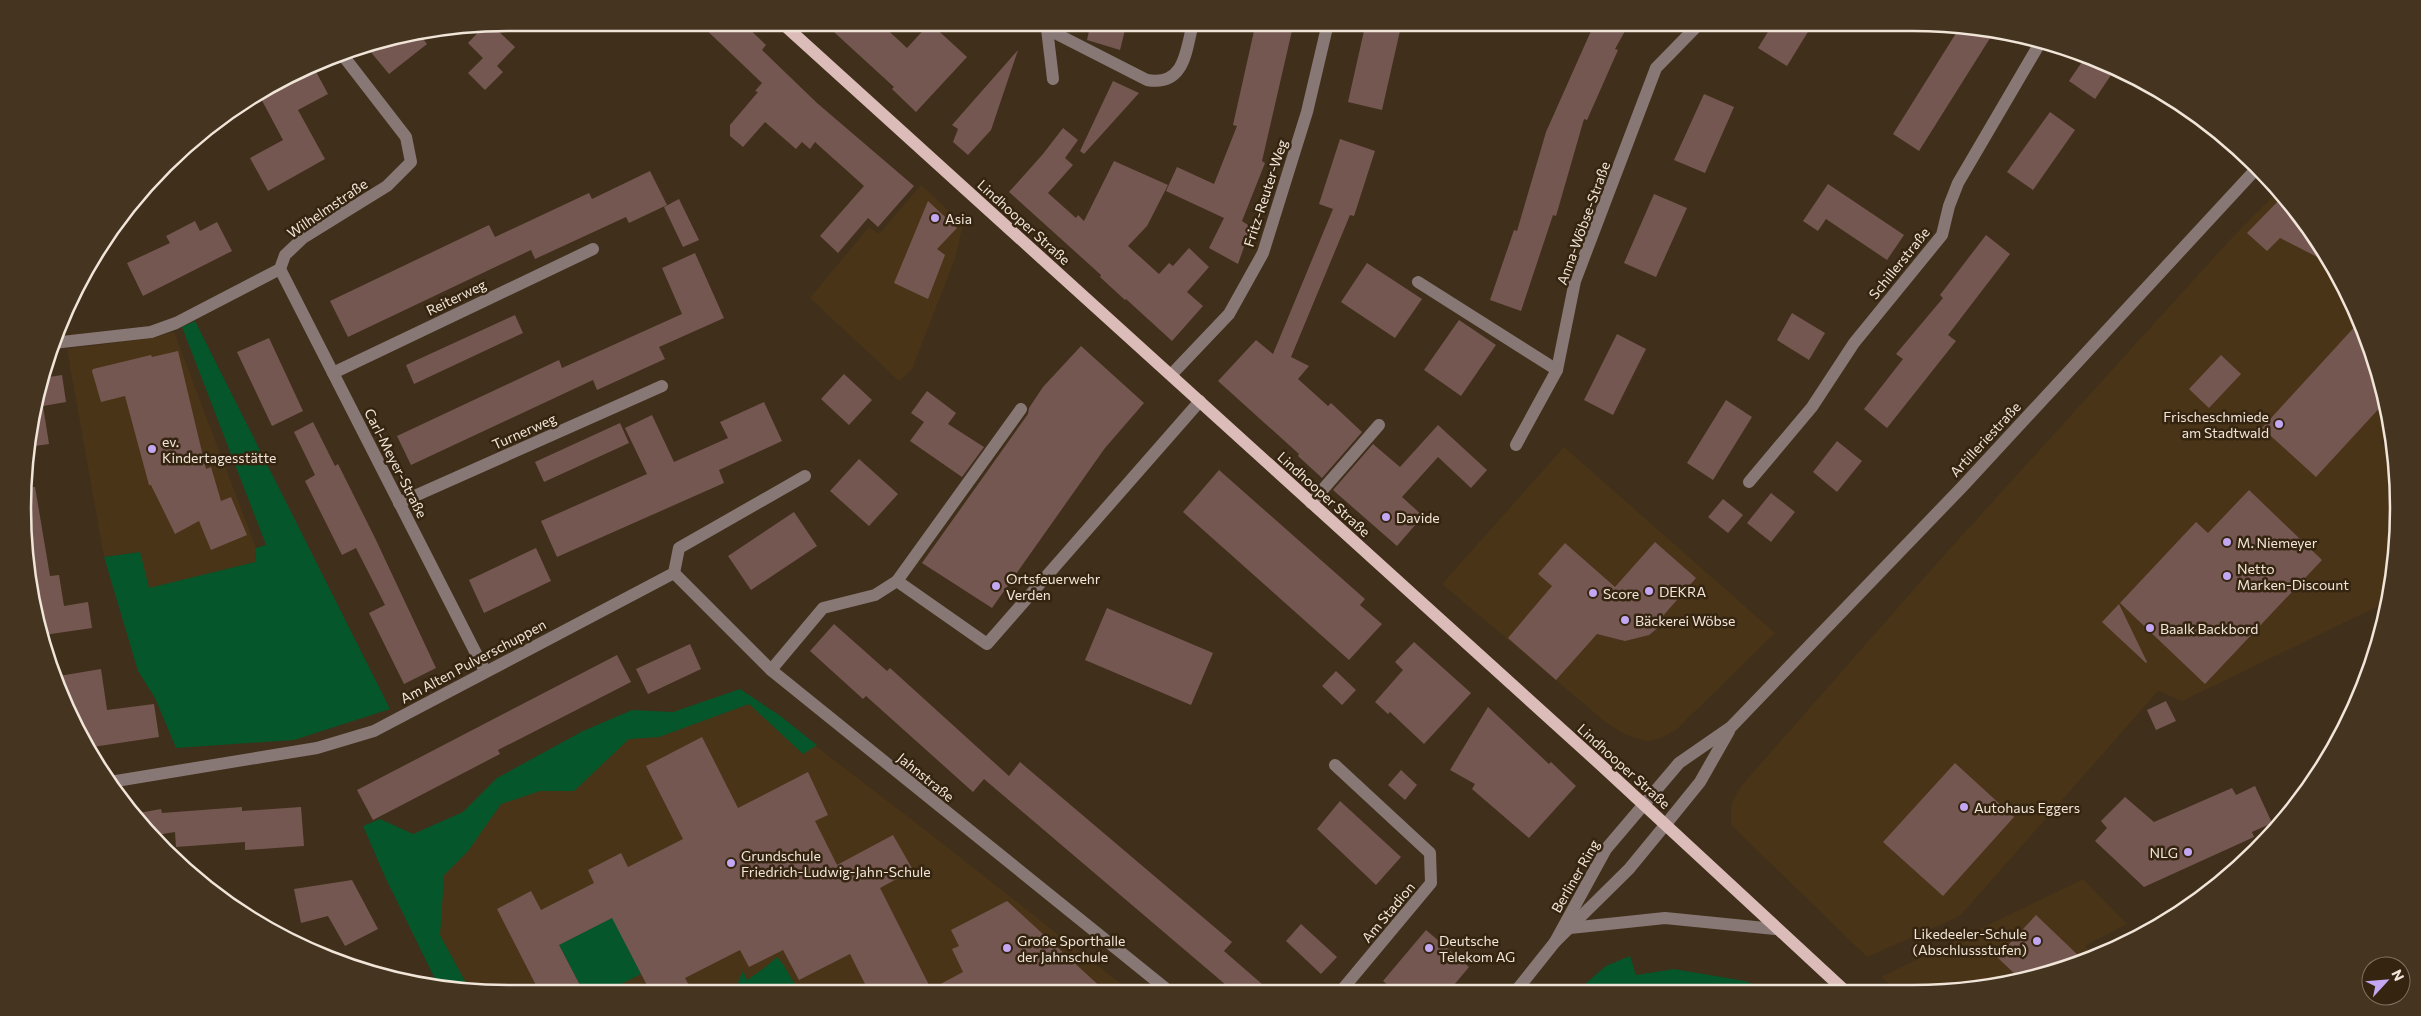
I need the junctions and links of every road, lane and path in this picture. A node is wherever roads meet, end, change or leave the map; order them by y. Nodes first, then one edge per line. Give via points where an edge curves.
1 (792, 31) edge
2 (1048, 31) edge
3 (1057, 31) edge
4 (1190, 31) edge
5 (1326, 31) edge
6 (1691, 31) edge
7 (2038, 48) edge
8 (347, 60) edge
9 (1053, 79) dead end
10 (2252, 173) edge
11 (592, 249) dead end
12 (280, 269) junction
13 (1418, 282) dead end
14 (62, 342) edge
15 (1557, 370) junction
16 (333, 373) junction
17 (1171, 375) junction
18 (662, 386) dead end
19 (1200, 401) junction
20 (1021, 408) dead end
21 (1379, 425) dead end
22 (1516, 445) dead end
23 (806, 476) dead end
24 (1749, 482) dead end
25 (399, 503) junction
26 (1311, 503) junction
27 (674, 573) junction
28 (897, 581) junction
29 (770, 670) junction
30 (485, 671) junction
31 (1731, 727) junction
32 (1335, 764) dead end
33 (118, 781) edge
34 (1643, 804) junction
35 (1666, 824) junction
36 (1570, 928) junction
37 (1775, 928) junction
38 (1555, 942) junction
39 (1161, 985) edge
40 (1346, 985) edge
41 (1521, 985) edge
42 (1838, 985) edge

1 - 17 main road, Lindhooper Straße
2 - 9 street
3 - 4 street via 1148,80 1165,82 1179,69
5 - 17 street, Fritz-Reuter-Weg via 1307,112 1263,253 1228,314
6 - 15 street, Anna-Wöbse-Straße via 1656,68 1575,281
7 - 24 street, Schillerstraße via 1958,183 1942,234 1854,343 1812,407
8 - 12 street, Wilhelmstraße via 406,137 411,162 388,186 303,238 286,255
10 - 31 street, Artilleriestraße via 1962,486
11 - 16 street, Reiterweg
12 - 14 street via 176,323 151,332
12 - 16 street, Carl-Meyer-Straße
13 - 15 street
15 - 22 street, Anna-Wöbse-Straße
16 - 25 street, Carl-Meyer-Straße
17 - 19 main road, Lindhooper Straße
18 - 25 street, Turnerweg
19 - 26 main road, Lindhooper Straße
19 - 28 street via 987,644
20 - 28 street
21 - 26 street
23 - 27 street via 680,548
25 - 30 street, Carl-Meyer-Straße
26 - 34 main road, Lindhooper Straße
27 - 29 street, Jahnstraße
27 - 30 street, Am Alten Pulverschuppen
28 - 29 street via 875,595 823,608
29 - 39 street, Jahnstraße
30 - 33 street, Am Alten Pulverschuppen via 374,731 317,748
31 - 34 street, Artilleriestraße via 1680,762
31 - 35 street, Artilleriestraße via 1700,782
32 - 40 street, Am Stadion via 1430,853 1431,883
34 - 35 main road, Lindhooper Straße
34 - 38 street, Berliner Ring via 1606,849
35 - 36 street, Berliner Ring via 1629,869
35 - 37 main road, Lindhooper Straße
36 - 37 street via 1664,918
36 - 38 street, Berliner Ring
37 - 42 main road, Lindhooper Straße
38 - 41 street, Berliner Ring

